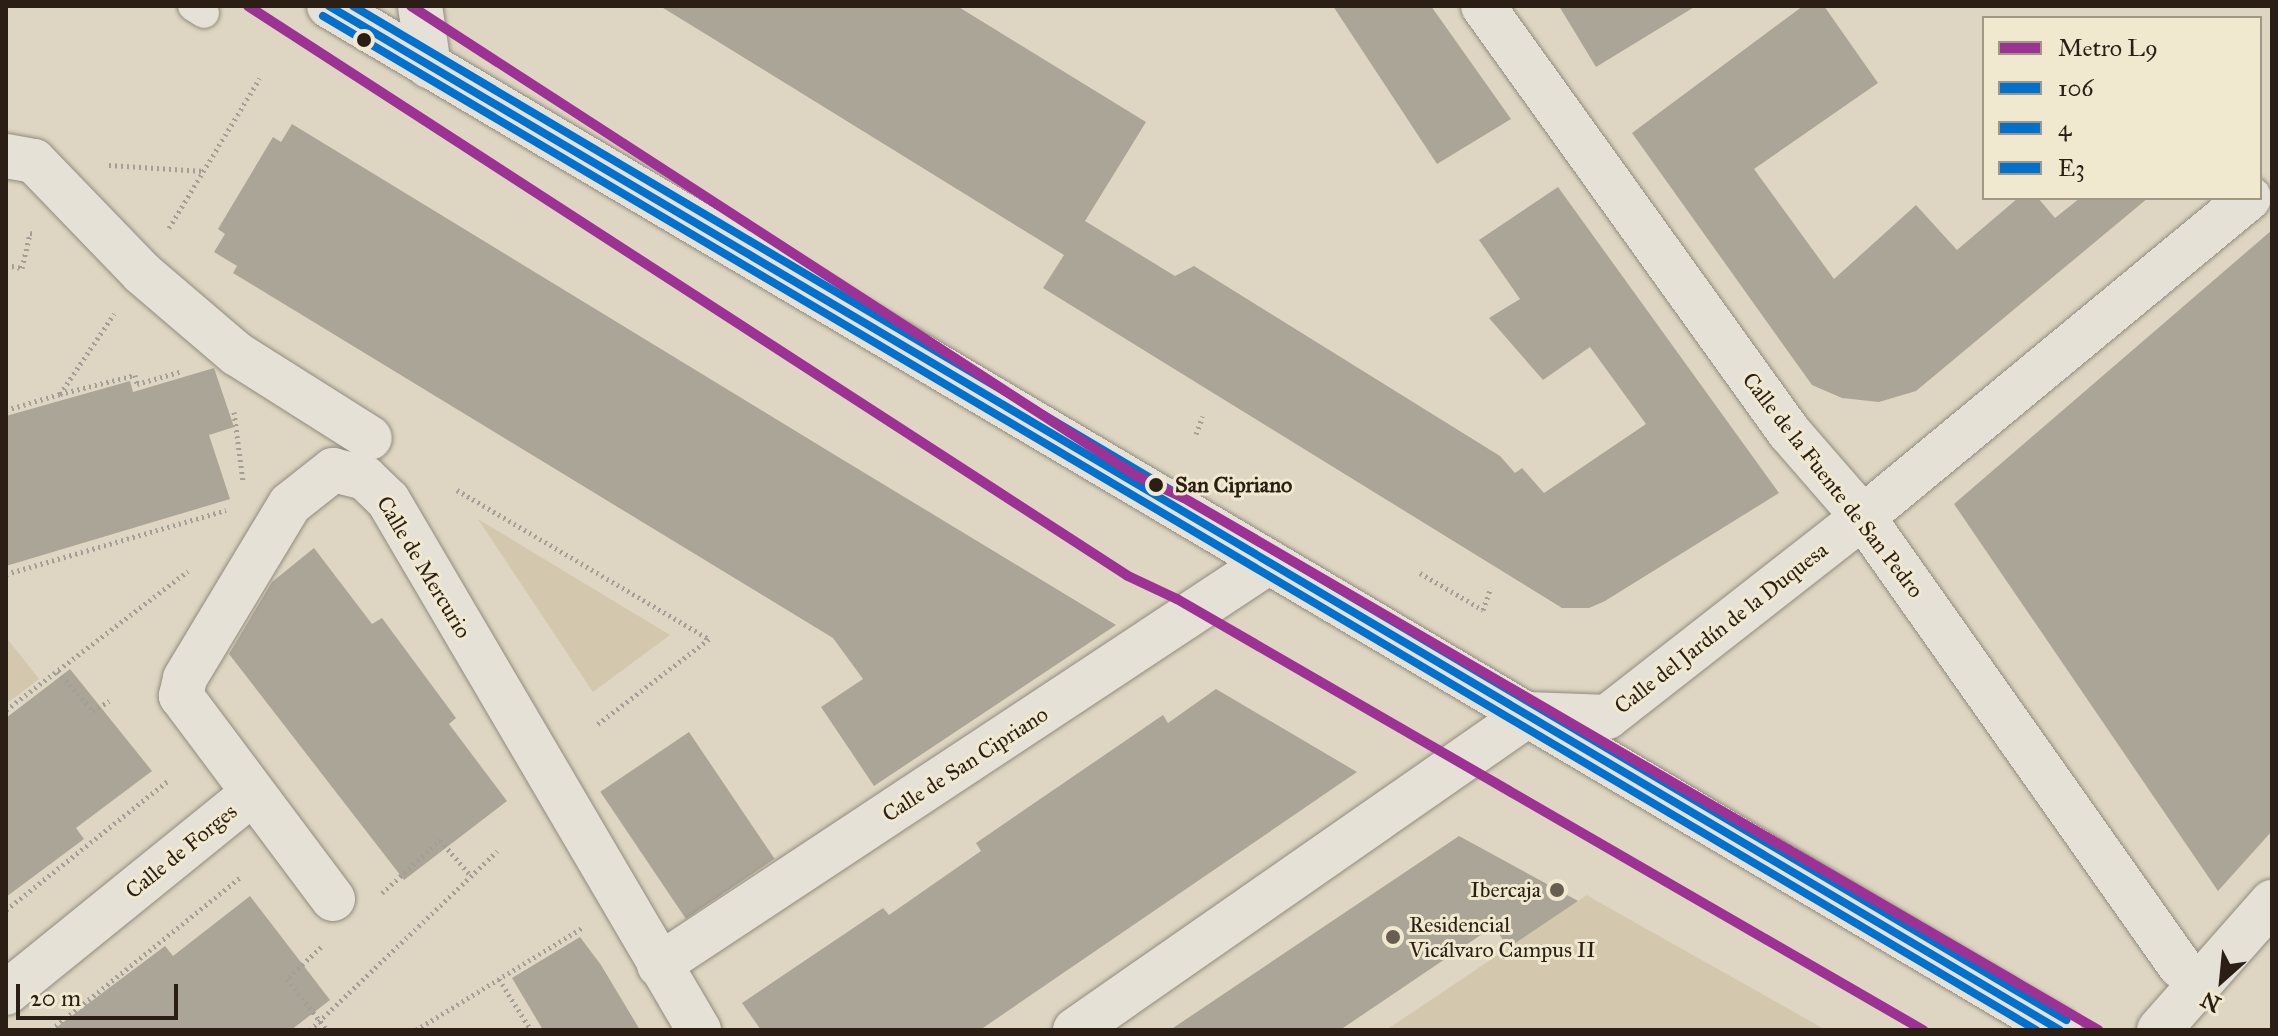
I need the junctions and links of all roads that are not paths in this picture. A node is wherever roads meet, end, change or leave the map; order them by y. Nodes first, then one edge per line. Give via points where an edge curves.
1 (329, 6) edge
2 (420, 6) edge
3 (1483, 6) edge
4 (429, 66) junction
5 (20, 158) edge
6 (2247, 200) edge
7 (370, 438) dead end
8 (1863, 517) junction
9 (1269, 562) junction
10 (1529, 714) junction
11 (252, 794) junction
12 (333, 899) dead end
13 (2272, 902) edge
14 (659, 965) junction
15 (2180, 966) dead end
16 (6, 993) edge
17 (699, 1030) edge
18 (1075, 1030) edge
19 (2060, 1030) edge
20 (2159, 1030) edge

1 - 4 street
2 - 4 street
3 - 8 street, Calle de la Fuente de San Pedro via 1789,432
4 - 9 street
5 - 7 street via 237,354
6 - 8 street, Calle del Jardín de la Duquesa
8 - 10 street, Calle del Jardín de la Duquesa via 1607,717
8 - 15 street, Calle de la Fuente de San Pedro
9 - 10 street
9 - 14 street, Calle de San Cipriano
10 - 18 street
10 - 19 street
11 - 12 street, Calle de Forges
11 - 14 street, Calle de Mercurio via 189,712 181,696 185,678 290,504 333,470 365,478 388,500
11 - 16 street, Calle de Forges
13 - 20 street
14 - 17 street, Calle de Mercurio

